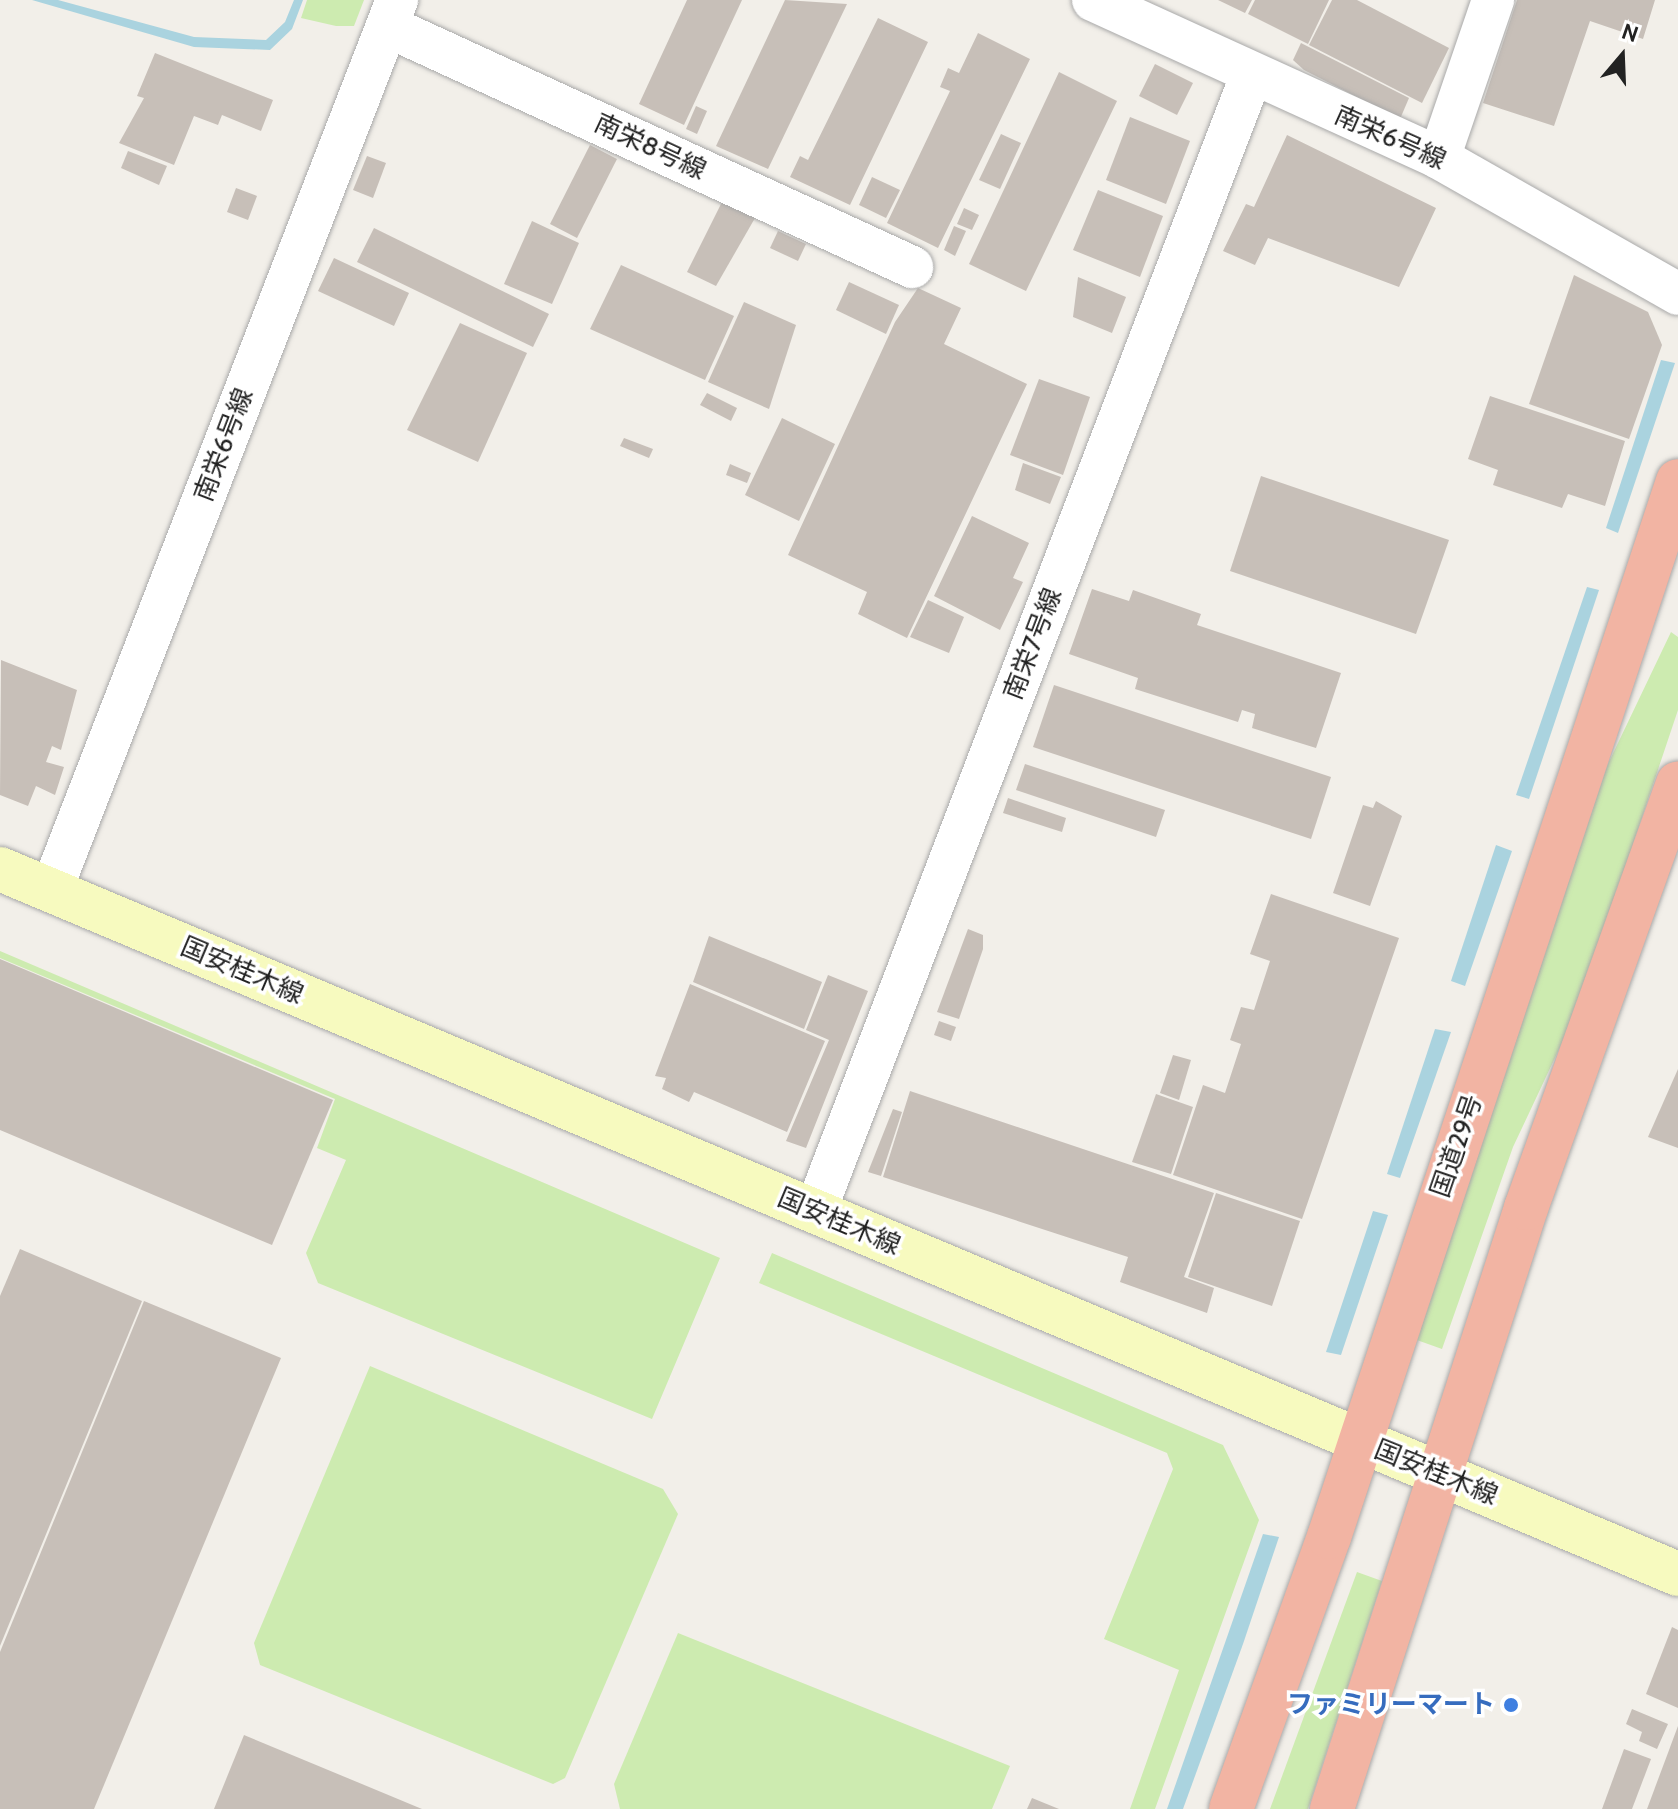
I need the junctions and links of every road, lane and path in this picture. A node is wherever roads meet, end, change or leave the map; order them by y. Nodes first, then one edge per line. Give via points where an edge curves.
1 (1093, 0) edge
2 (1493, 0) edge
3 (392, 13) edge
4 (1251, 76) junction
5 (1439, 158) junction
6 (912, 267) dead end
7 (1678, 294) edge
8 (1678, 481) edge
9 (1678, 783) edge
10 (0, 869) edge
11 (51, 891) junction
12 (815, 1212) junction
13 (1361, 1441) junction
14 (1444, 1475) junction
15 (1678, 1574) edge
16 (1231, 1809) edge
17 (1332, 1809) edge

1 - 4 street, 南栄6号線
2 - 5 street
3 - 6 street, 南栄8号線
3 - 11 street, 南栄6号線
4 - 5 street, 南栄6号線
4 - 12 street, 南栄7号線
5 - 7 street, 南栄6号線
8 - 13 highway, 国道29号
9 - 14 highway via 1526,1208
10 - 11 main road, 国安桂木線
11 - 12 main road, 国安桂木線
12 - 13 main road, 国安桂木線
13 - 14 main road, 国安桂木線
13 - 16 highway, 国道29号
14 - 15 main road, 国安桂木線
14 - 17 highway

